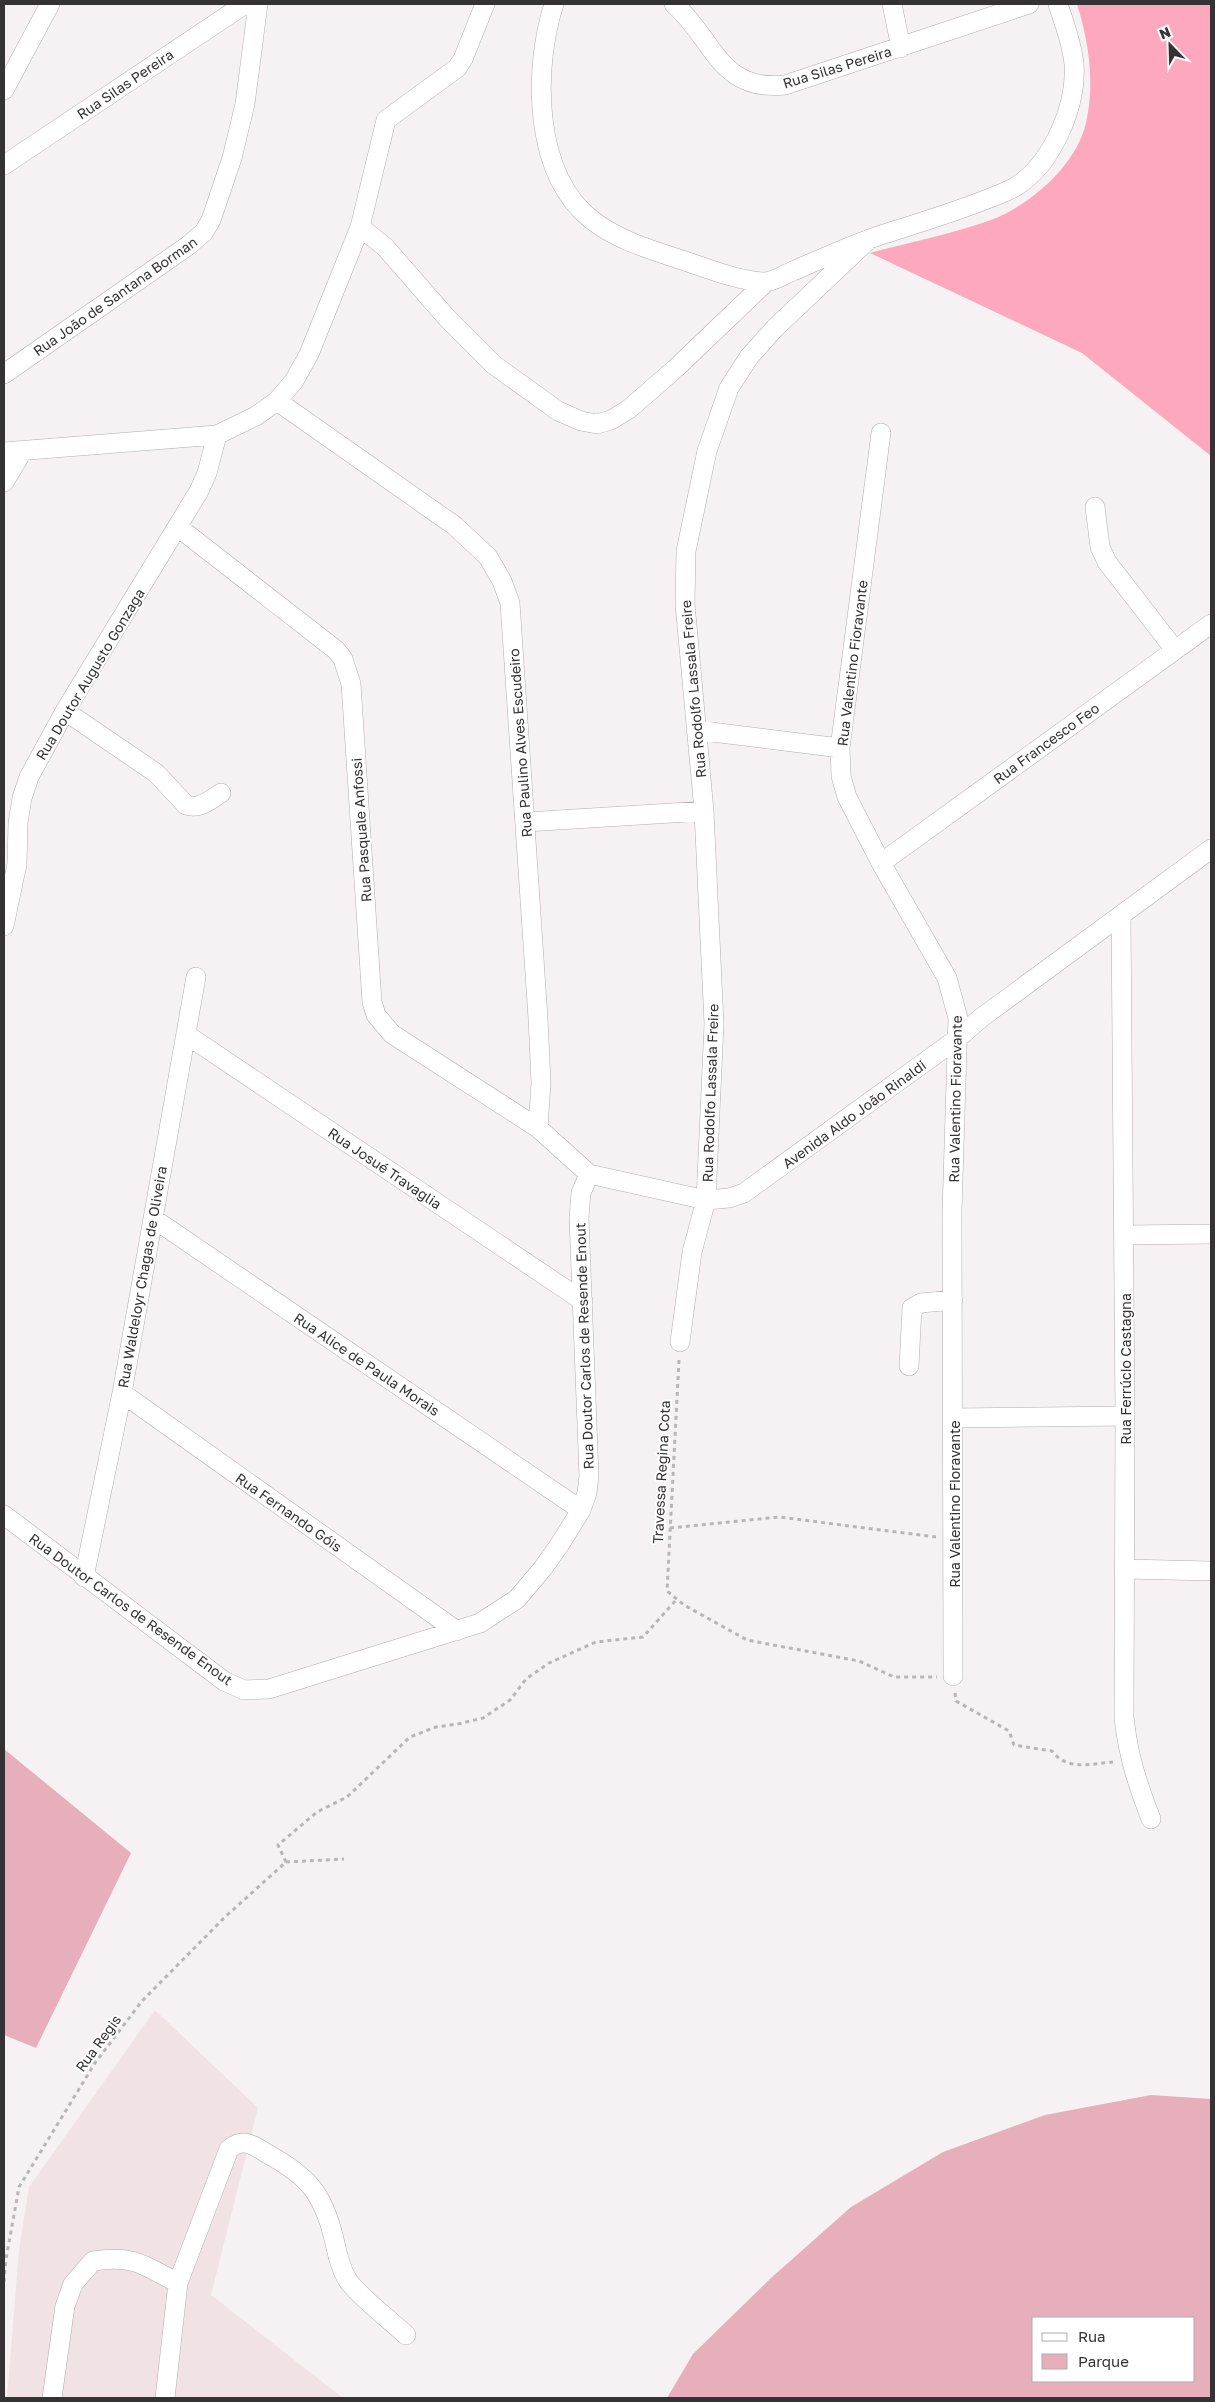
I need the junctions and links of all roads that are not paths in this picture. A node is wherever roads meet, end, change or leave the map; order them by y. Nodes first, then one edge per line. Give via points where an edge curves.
1 (50, 4) edge
2 (245, 4) edge
3 (258, 4) edge
4 (485, 4) edge
5 (554, 4) edge
6 (674, 4) edge
7 (892, 4) edge
8 (1029, 4) edge
9 (1058, 4) edge
10 (901, 48) junction
11 (4, 90) edge
12 (4, 164) edge
13 (360, 227) junction
14 (869, 239) junction
15 (766, 282) junction
16 (4, 374) edge
17 (277, 401) junction
18 (882, 433) dead end
19 (217, 435) junction
20 (13, 452) edge
21 (4, 482) edge
22 (1095, 507) dead end
23 (178, 527) junction
24 (1211, 624) edge
25 (1175, 650) junction
26 (65, 711) junction
27 (696, 730) junction
28 (840, 748) junction
29 (221, 793) dead end
30 (704, 811) junction
31 (526, 822) junction
32 (1211, 849) edge
33 (881, 863) junction
34 (1121, 916) junction
35 (4, 926) edge
36 (196, 977) dead end
37 (187, 1035) junction
38 (958, 1038) junction
39 (538, 1128) junction
40 (589, 1174) junction
41 (706, 1200) junction
42 (154, 1218) junction
43 (1211, 1234) edge
44 (1125, 1235) junction
45 (953, 1300) junction
46 (583, 1301) junction
47 (680, 1342) road end
48 (909, 1366) dead end
49 (122, 1393) junction
50 (1125, 1416) junction
51 (954, 1418) junction
52 (581, 1510) junction
53 (4, 1515) edge
54 (1126, 1569) junction
55 (1211, 1571) edge
56 (84, 1576) junction
57 (457, 1631) junction
58 (953, 1676) road end
59 (1151, 1819) dead end
60 (178, 2283) junction
61 (406, 2335) dead end
62 (52, 2398) edge
63 (165, 2398) edge

1 - 11 street
2 - 12 street, Rua Silas Pereira
3 - 16 street, Rua João de Santana Borman via 245,104 232,158 204,232
4 - 13 street via 457,68 386,120
5 - 15 street via 542,56 541,100 546,141 560,180 573,201 592,220 613,233 660,253 718,272
6 - 10 street, Rua Silas Pereira via 724,65 745,82 758,86 785,85
7 - 10 street
8 - 10 street, Rua Silas Pereira
9 - 14 street via 1070,42 1074,84 1070,105 1058,132 1036,169 1017,186 970,206
13 - 15 street via 385,247 447,318 494,365 558,411 580,421 597,424 629,409
13 - 17 street via 309,354 294,381
14 - 15 street
14 - 27 street, Rua Rodolfo Lassala Freire via 749,357 729,388 719,413 707,451 686,551 685,604
17 - 19 street via 256,416
17 - 31 street, Rua Paulino Alves Escudeiro via 455,526 496,569 510,602
18 - 28 street, Rua Valentino Fioravante
19 - 20 street
19 - 23 street, Rua Doutor Augusto Gonzaga via 207,473
20 - 21 street
22 - 25 street via 1100,547 1106,562
23 - 26 street, Rua Doutor Augusto Gonzaga
23 - 39 street, Rua Pasquale Anfossi via 336,650 343,659 351,684 371,992 376,1015 392,1034
24 - 25 street, Rua Francesco Feo
25 - 33 street, Rua Francesco Feo
26 - 29 street via 156,773 186,805 201,805
26 - 35 street, Rua Doutor Augusto Gonzaga via 28,777 22,798 17,864
27 - 28 street
27 - 30 street, Rua Rodolfo Lassala Freire
28 - 33 street, Rua Valentino Fioravante via 847,797
30 - 31 street
30 - 41 street, Rua Rodolfo Lassala Freire via 714,1024
31 - 39 street, Rua Paulino Alves Escudeiro via 541,1083
32 - 34 street, Avenida Aldo João Rinaldi
33 - 38 street, Rua Valentino Fioravante via 946,978 958,1018
34 - 38 street, Avenida Aldo João Rinaldi
34 - 44 street, Rua Ferrúcio Castagna
36 - 37 street, Rua Waldeloyr Chagas de Oliveira
37 - 42 street, Rua Waldeloyr Chagas de Oliveira
37 - 46 street, Rua Josué Travaglia
38 - 41 street, Avenida Aldo João Rinaldi via 762,1182 729,1198
38 - 45 street, Rua Valentino Fioravante via 952,1212
39 - 40 street
40 - 41 street, Avenida Aldo João Rinaldi
40 - 46 street, Rua Doutor Carlos de Resende Enout via 580,1201
41 - 47 street, Rua Rodolfo Lassala Freire via 692,1252
42 - 49 street, Rua Waldeloyr Chagas de Oliveira
42 - 52 street, Rua Alice de Paula Morais
43 - 44 street
44 - 50 street, Rua Ferrúcio Castagna
45 - 48 street via 921,1303 912,1308
45 - 51 street, Rua Valentino Fioravante
46 - 52 street, Rua Doutor Carlos de Resende Enout via 589,1476
49 - 56 street, Rua Waldeloyr Chagas de Oliveira
49 - 57 street, Rua Fernando Góis
50 - 51 street
50 - 54 street, Rua Ferrúcio Castagna
51 - 58 street, Rua Valentino Fioravante
52 - 57 street, Rua Doutor Carlos de Resende Enout via 543,1568 517,1599 480,1623
53 - 56 street, Rua Doutor Carlos de Resende Enout
54 - 55 street
54 - 59 street, Rua Ferrúcio Castagna via 1124,1717 1130,1761
56 - 57 street, Rua Doutor Carlos de Resende Enout via 224,1681 244,1690 269,1689
60 - 61 street via 229,2149 245,2142 280,2160 310,2184 322,2200 340,2263 349,2282
60 - 62 street via 139,2262 114,2258 93,2261 73,2284 65,2306
60 - 63 street

